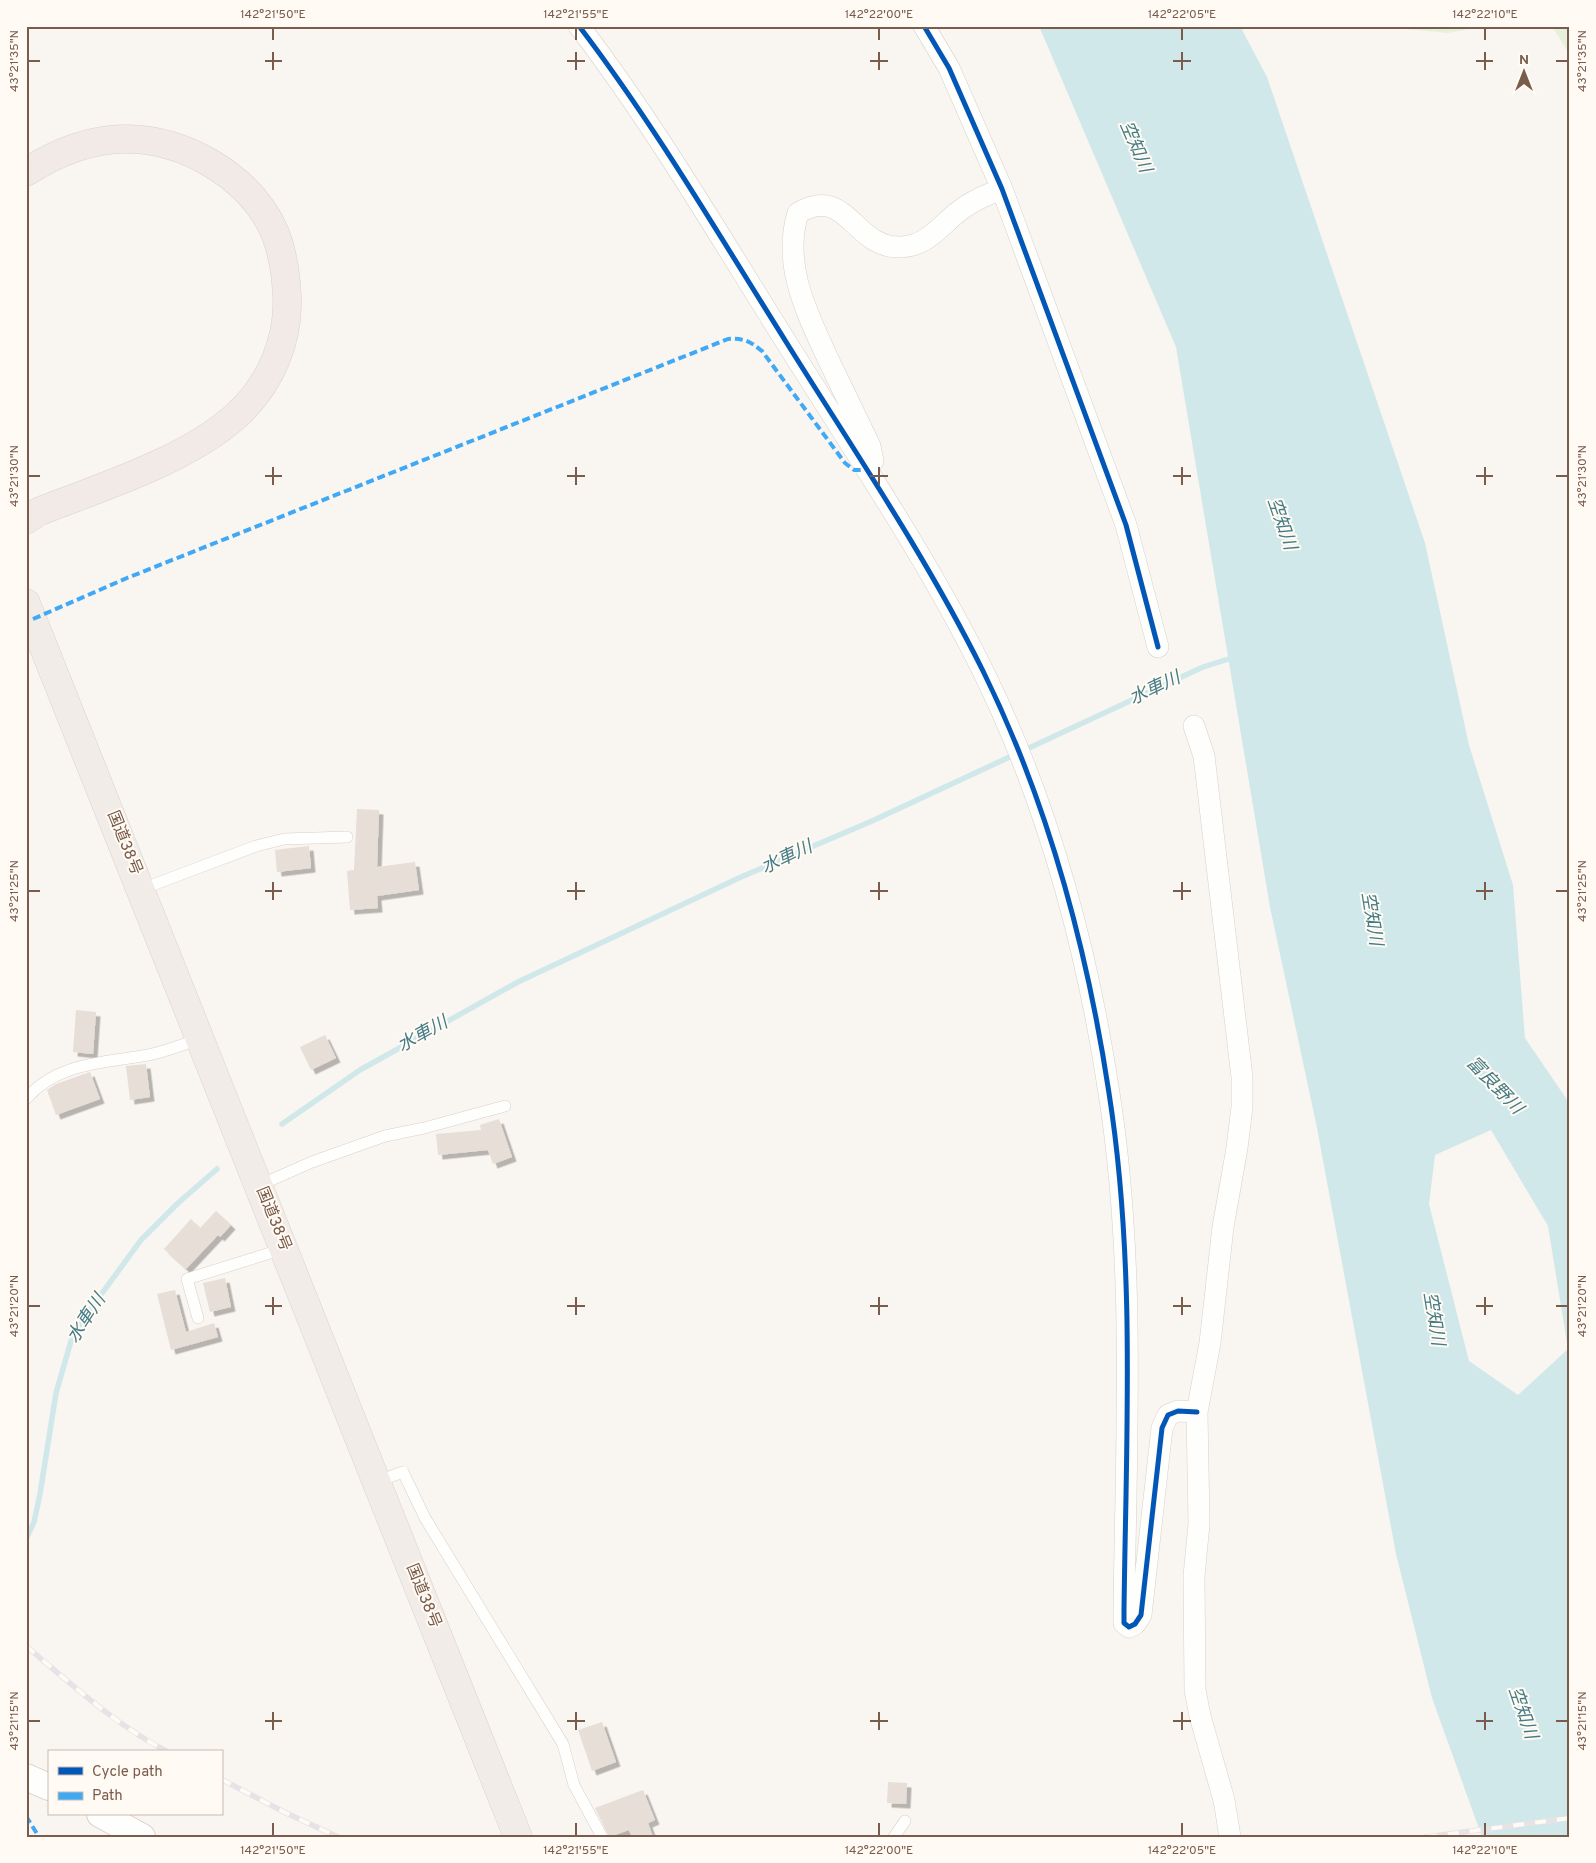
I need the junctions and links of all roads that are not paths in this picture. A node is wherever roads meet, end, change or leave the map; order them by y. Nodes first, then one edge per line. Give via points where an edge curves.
1 (579, 26) edge
2 (924, 26) edge
3 (26, 172) edge
4 (1002, 189) junction
5 (867, 470) junction
6 (26, 520) edge
7 (26, 603) edge
8 (1158, 647) dead end
9 (1194, 726) dead end
10 (347, 837) dead end
11 (142, 888) junction
12 (200, 1038) junction
13 (26, 1099) edge
14 (505, 1106) dead end
15 (260, 1185) junction
16 (285, 1248) junction
17 (198, 1318) dead end
18 (1197, 1412) junction
19 (378, 1481) junction
20 (26, 1777) edge
21 (48, 1788) edge
22 (104, 1816) edge
23 (905, 1821) dead end
24 (142, 1837) edge
25 (518, 1837) edge
26 (602, 1837) edge
27 (894, 1837) edge
28 (1230, 1837) edge

1 - 5 street via 686,181
2 - 4 street via 949,68
3 - 6 highway via 70,148 98,141 125,139 174,146 199,157 222,170 244,189 274,232 282,256 287,306 285,333 276,360 261,388 238,414 210,436 176,454
4 - 5 street via 958,212 926,239 901,247 882,245 828,205 812,205 798,213 792,231 793,266 803,305 870,446 873,461
4 - 8 street via 1126,525
5 - 18 street via 957,622 1010,729 1051,839 1085,968 1110,1094 1125,1261 1124,1623 1129,1627 1141,1615 1162,1428 1168,1415 1178,1411
7 - 11 highway, 国道38号
9 - 18 street via 1204,756 1242,1077 1237,1148 1223,1227 1210,1343
10 - 11 lane via 284,839 256,846
11 - 12 highway, 国道38号
12 - 13 lane via 150,1055 106,1060 67,1070 46,1081
12 - 15 highway, 国道38号
14 - 15 lane via 385,1136
15 - 16 highway, 国道38号
16 - 17 lane via 187,1279
16 - 19 highway, 国道38号
18 - 28 street via 1199,1524 1194,1576 1195,1690 1224,1800
19 - 25 highway, 国道38号
19 - 26 lane via 402,1472 425,1518 563,1744 574,1785
20 - 21 street
22 - 24 street
23 - 27 lane

